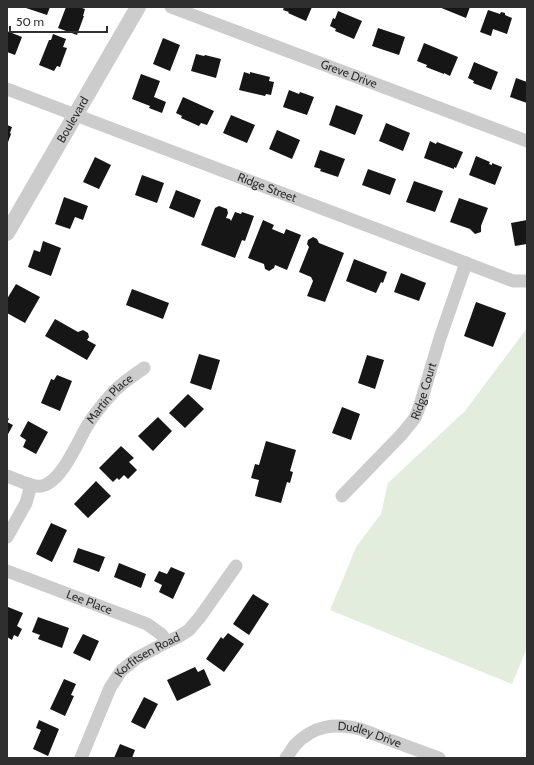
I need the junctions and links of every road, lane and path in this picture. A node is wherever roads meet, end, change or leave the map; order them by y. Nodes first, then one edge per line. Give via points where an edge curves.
1 (138, 7) edge
2 (171, 7) edge
3 (7, 89) edge
4 (76, 115) junction
5 (527, 141) edge
6 (7, 232) edge
7 (466, 263) junction
8 (527, 281) edge
9 (144, 368) dead end
10 (7, 476) edge
11 (31, 485) junction
12 (342, 496) dead end
13 (7, 537) edge
14 (236, 566) dead end
15 (7, 571) edge
16 (166, 642) junction
17 (81, 758) edge
18 (286, 758) edge
19 (439, 758) edge

1 - 4 street, Boulevard
2 - 5 street, Greve Drive
3 - 4 street, Ridge Street
4 - 6 street, Boulevard
4 - 7 street, Ridge Street
7 - 8 street, Ridge Street via 513,280
7 - 12 street, Ridge Court via 415,418
9 - 11 street, Martin Place via 109,396 95,414 59,475 41,486
10 - 11 street
11 - 13 street via 26,503
14 - 16 street, Korfitsen Road via 200,617 188,630
15 - 16 street, Lee Place via 147,624 161,634
16 - 17 street, Korfitsen Road via 137,658 121,671 110,688
18 - 19 street, Dudley Drive via 305,736 321,728 333,726 348,726

